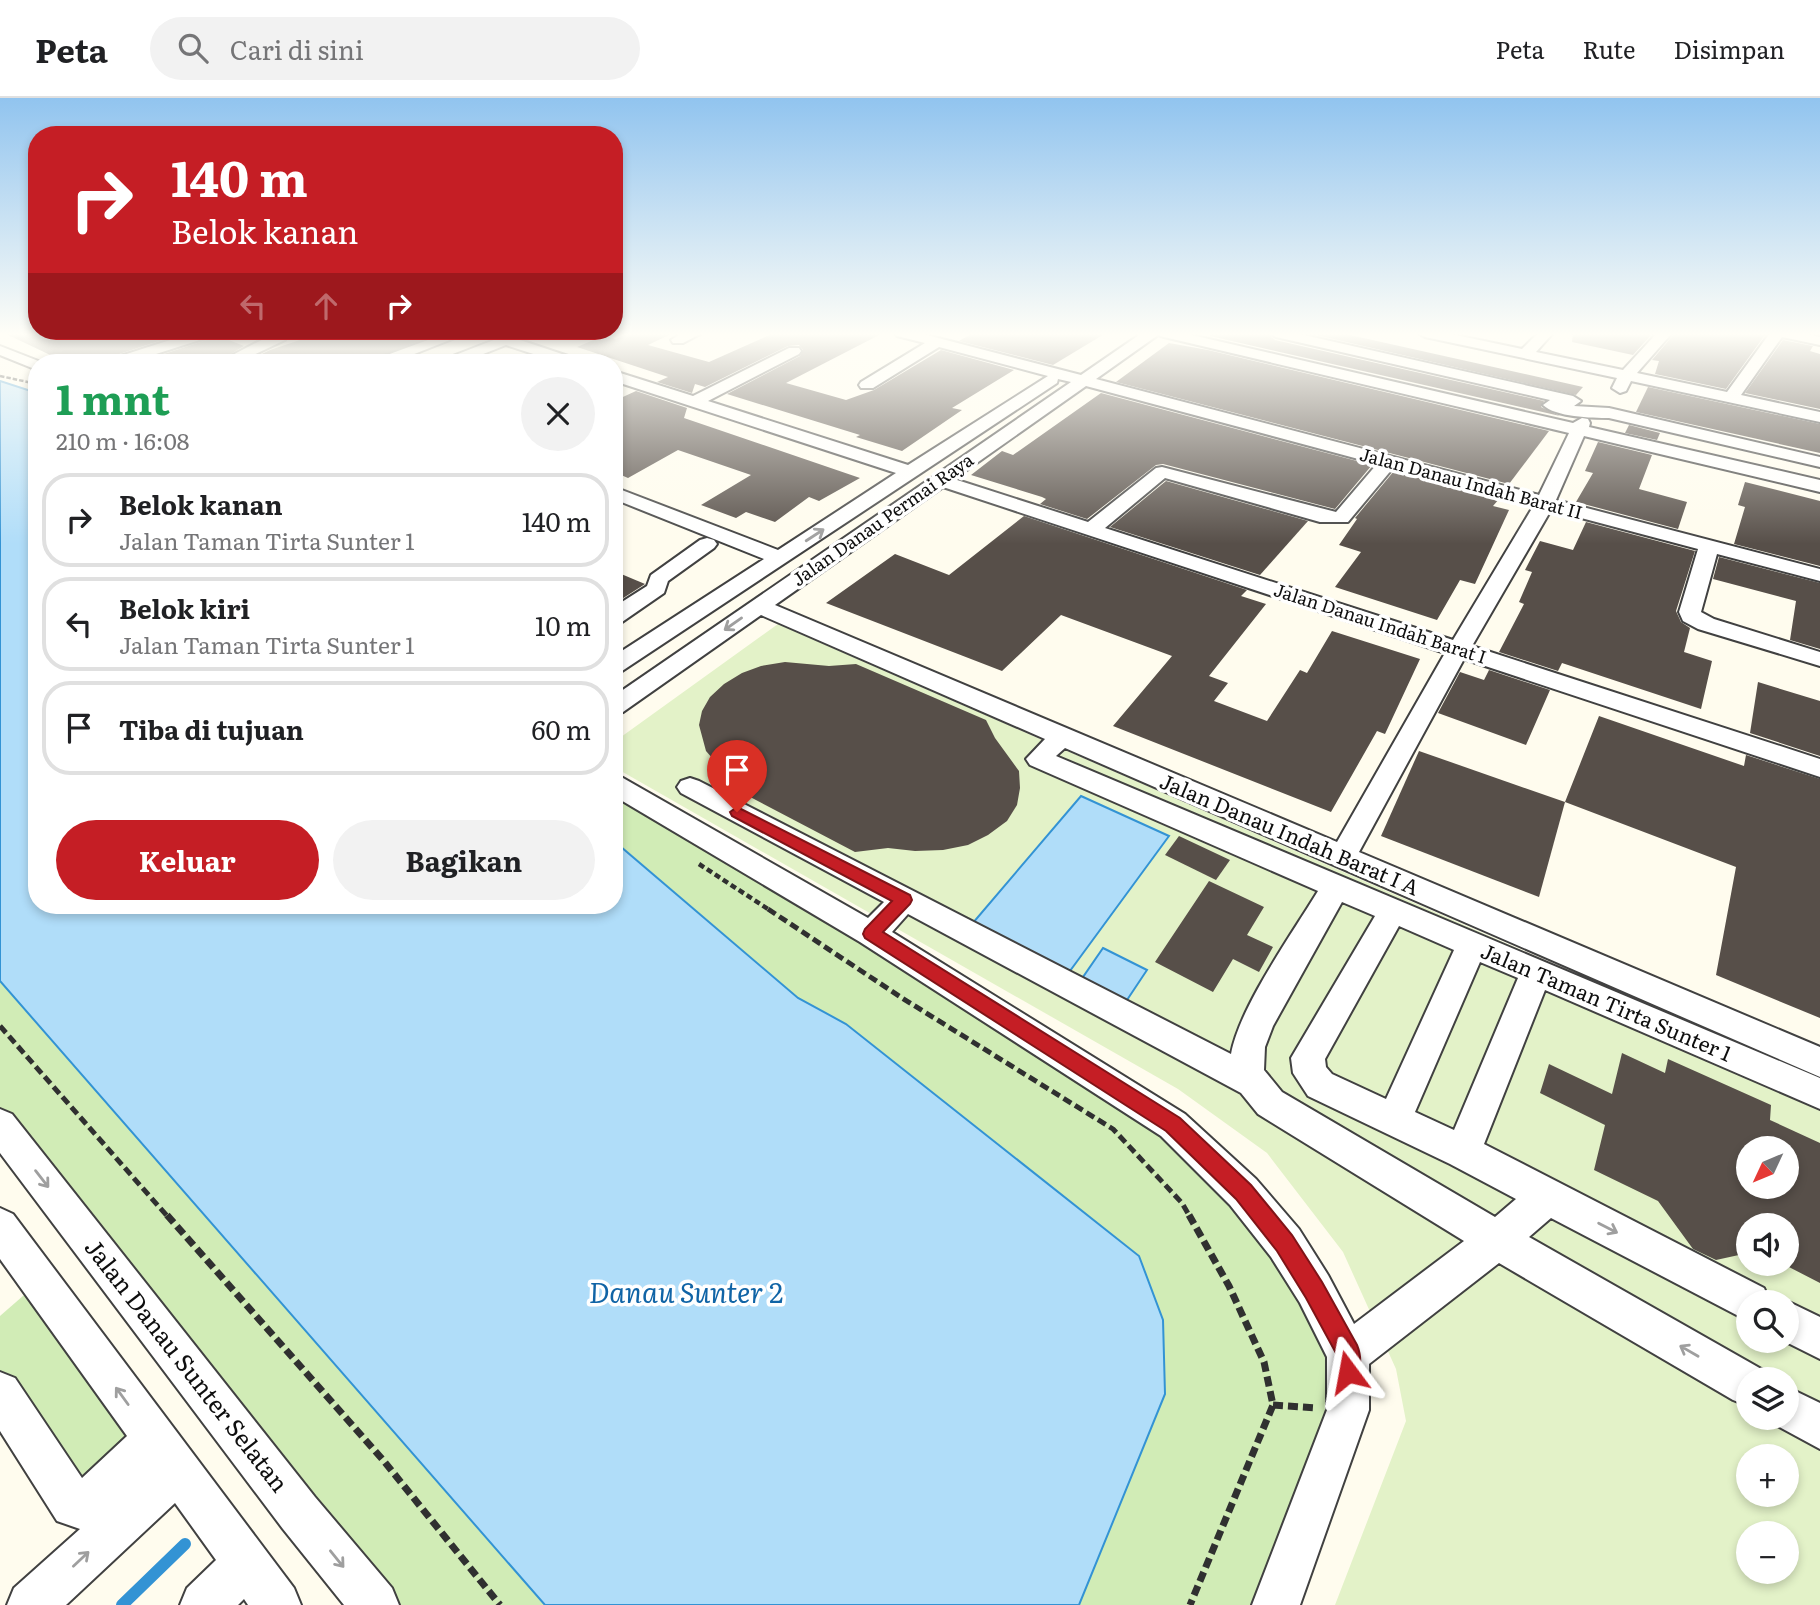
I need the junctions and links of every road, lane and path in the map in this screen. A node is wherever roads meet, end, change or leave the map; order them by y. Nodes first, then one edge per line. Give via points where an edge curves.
1 (698, 403) edge
2 (1017, 403) edge
3 (1049, 403) edge
4 (1166, 403) edge
5 (1476, 403) edge
6 (1485, 403) edge
7 (1547, 403) edge
8 (1613, 403) edge
9 (1756, 403) edge
10 (1609, 413) junction
11 (1820, 417) edge
12 (1581, 427) junction
13 (1388, 462) junction
14 (1820, 462) edge
15 (911, 472) junction
16 (1820, 478) edge
17 (940, 480) junction
18 (1820, 486) edge
19 (623, 496) edge
20 (1545, 503) junction
21 (623, 511) edge
22 (1093, 528) junction
23 (707, 544) junction
24 (1709, 546) junction
25 (772, 563) junction
26 (1820, 575) edge
27 (759, 606) junction
28 (623, 611) edge
29 (1458, 650) junction
30 (1820, 659) edge
31 (623, 660) edge
32 (623, 700) edge
33 (1061, 737) junction
34 (1820, 768) edge
35 (690, 787) dead end
36 (623, 788) edge
37 (694, 860) dead end
38 (1339, 872) junction
39 (904, 900) junction
40 (1393, 911) junction
41 (872, 934) junction
42 (1472, 945) junction
43 (1536, 972) junction
44 (0, 1026) edge
45 (1820, 1062) edge
46 (1253, 1082) junction
47 (1820, 1094) edge
48 (1394, 1121) junction
49 (0, 1125) edge
50 (1463, 1152) junction
51 (1547, 1197) junction
52 (0, 1227) edge
53 (1497, 1240) junction
54 (1736, 1295) edge
55 (1799, 1328) edge
56 (1820, 1339) edge
57 (1348, 1354) junction
58 (1736, 1378) edge
59 (0, 1393) edge
60 (1273, 1405) junction
61 (1348, 1410) junction
62 (1799, 1415) edge
63 (1820, 1427) edge
64 (175, 1468) junction
65 (240, 1554) junction
66 (31, 1605) edge
67 (204, 1605) edge
68 (277, 1605) edge
69 (375, 1605) edge
70 (500, 1605) edge
71 (1190, 1605) edge
72 (1276, 1605) edge

1 - 15 street
2 - 15 street, Jalan Danau Permai Raya
3 - 17 street, Jalan Danau Permai Raya
4 - 13 street, Jalan Danau Indah Barat II
5 - 12 street
6 - 12 street
7 - 10 street via 1585,413
8 - 10 street
9 - 11 street
10 - 14 street
12 - 16 street
12 - 18 street
12 - 20 street
13 - 20 street, Jalan Danau Indah Barat II
13 - 22 street via 1341,519 1161,472
25 -> 15 street, Jalan Danau Permai Raya
17 - 22 street, Jalan Danau Indah Barat I
17 - 27 street, Jalan Danau Permai Raya
19 - 25 street
20 - 24 street, Jalan Danau Indah Barat II
20 - 29 street
21 - 23 street
22 - 29 street, Jalan Danau Indah Barat I
23 - 25 street
23 - 28 street via 659,579 657,589
24 - 26 street, Jalan Danau Indah Barat II
24 - 30 street via 1691,616
25 - 31 street, Jalan Danau Permai Raya
27 -> 32 street, Jalan Danau Permai Raya
27 - 33 street, Jalan Danau Indah Barat I A
29 - 34 street, Jalan Danau Indah Barat I
29 - 38 street
33 - 38 street, Jalan Danau Indah Barat I A
33 - 38 street, Jalan Taman Tirta Sunter 1 via 1039,759
35 - 39 street
36 - 41 street
37 - 60 path via 902,998 1113,1129 1182,1203 1229,1286 1264,1362
38 - 40 street, Jalan Taman Tirta Sunter 1
38 - 45 street, Jalan Danau Indah Barat I A
38 - 46 street via 1252,1032 1246,1065
39 - 41 street
39 - 46 street
40 - 42 street, Jalan Taman Tirta Sunter 1
40 - 48 street via 1308,1058 1310,1073 1320,1086
41 - 57 street via 1173,1125 1243,1192 1285,1243
42 - 43 street, Jalan Taman Tirta Sunter 1
42 - 48 street
43 - 47 street, Jalan Taman Tirta Sunter 1
43 - 50 street
44 - 70 path via 383,1460
46 - 53 street via 1270,1103
48 - 50 street
49 -> 69 street, Jalan Danau Sunter Selatan
50 - 51 street
51 - 53 street
51 -> 54 street
64 -> 52 street
53 - 57 street
58 -> 53 street
55 - 56 street
57 - 61 street
59 - 64 street via 73,1505 81,1506
60 - 61 path
60 - 71 path
61 - 72 street
62 - 63 street
64 - 65 street
66 -> 64 street
65 - 67 street
65 - 68 street

